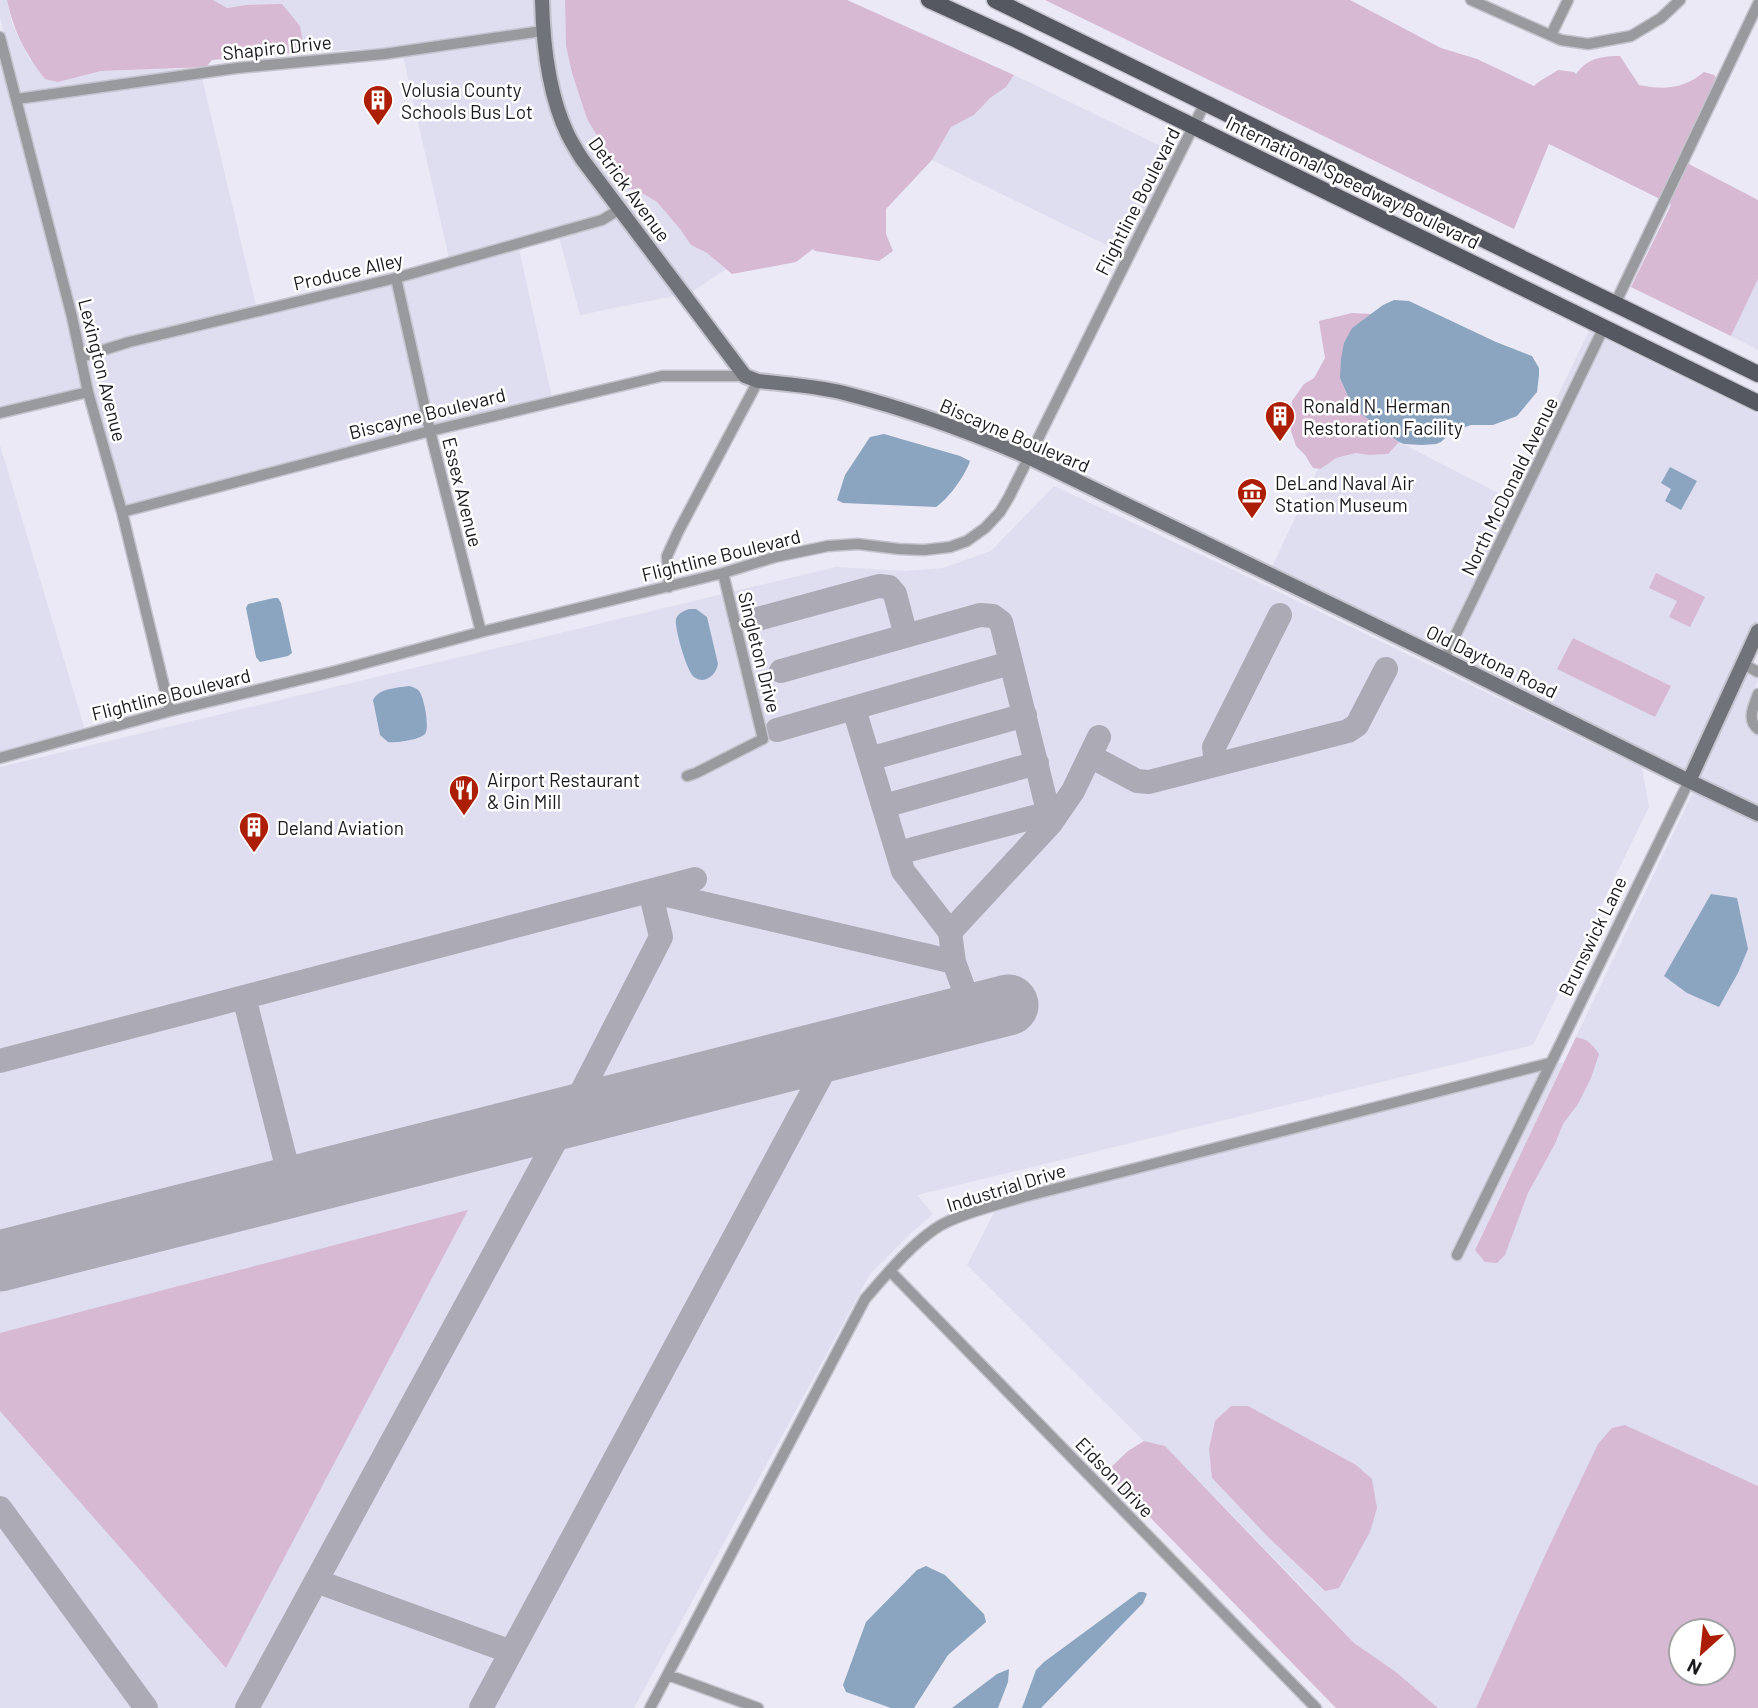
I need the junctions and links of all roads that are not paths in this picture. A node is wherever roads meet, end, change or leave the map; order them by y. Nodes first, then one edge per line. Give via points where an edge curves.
1 (542, 0) edge
2 (929, 0) edge
3 (995, 0) edge
4 (1471, 0) edge
5 (1568, 0) edge
6 (1680, 0) edge
7 (1758, 4) edge
8 (542, 31) junction
9 (1551, 35) junction
10 (0, 37) edge
11 (16, 99) junction
12 (1205, 103) junction
13 (1194, 127) junction
14 (620, 209) junction
15 (396, 278) junction
16 (1615, 304) junction
17 (1569, 310) junction
18 (1650, 321) junction
19 (1604, 327) junction
20 (81, 357) junction
21 (1758, 374) edge
22 (751, 378) junction
23 (88, 392) junction
24 (1758, 403) edge
25 (0, 413) edge
26 (430, 431) junction
27 (1028, 457) junction
28 (122, 512) junction
29 (1208, 544) joint
30 (723, 573) junction
31 (669, 587) junction
32 (1758, 631) edge
33 (481, 632) junction
34 (1444, 659) junction
35 (1743, 663) junction
36 (1758, 672) edge
37 (1758, 694) edge
38 (170, 711) junction
39 (1758, 729) edge
40 (0, 758) edge
41 (687, 776) dead end
42 (1689, 781) junction
43 (1758, 814) edge
44 (1550, 1063) junction
45 (1457, 1255) dead end
46 (890, 1271) junction
47 (668, 1675) junction
48 (650, 1708) edge
49 (758, 1708) edge
50 (1316, 1708) edge

1 - 8 street, Detrick Avenue
2 - 13 main road, International Speedway Boulevard
3 - 12 main road, International Speedway Boulevard
4 - 9 street
5 - 9 street
6 - 9 street via 1661,19 1631,36 1588,44
7 - 16 street
8 - 11 street, Shapiro Drive
8 - 14 street, Detrick Avenue via 568,135
10 - 11 street, Lexington Avenue
11 - 20 street, Lexington Avenue
12 - 13 street, Flightline Boulevard
12 - 16 main road, International Speedway Boulevard
13 - 17 main road, International Speedway Boulevard
13 - 27 street, Flightline Boulevard
14 - 15 street, Produce Alley via 602,220
14 - 22 street, Detrick Avenue
15 - 20 street, Produce Alley
15 - 26 street, Essex Avenue
16 - 17 main road via 1593,312
16 - 18 main road, International Speedway Boulevard
17 - 19 main road, International Speedway Boulevard
18 - 19 main road via 1623,319
18 - 21 main road, International Speedway Boulevard
19 - 24 main road, International Speedway Boulevard
19 - 34 street, North McDonald Avenue
20 - 23 street, Lexington Avenue
22 - 26 street, Biscayne Boulevard via 662,376
22 - 27 street, Biscayne Boulevard via 854,396 977,435
22 - 31 street via 667,556
23 - 25 street
23 - 28 street, Lexington Avenue
26 - 28 street, Biscayne Boulevard
26 - 33 street, Essex Avenue
27 - 29 street, Biscayne Boulevard
27 - 30 street, Flightline Boulevard via 1000,512 967,541 924,550 828,546
28 - 38 street, Lexington Avenue
29 - 34 street, Old Daytona Road
30 - 31 street, Flightline Boulevard
30 - 41 street, Singleton Drive via 763,739
31 - 33 street, Flightline Boulevard
32 - 35 street, Brunswick Lane
33 - 38 street, Flightline Boulevard
34 - 42 street, Old Daytona Road
35 - 36 street
35 - 42 street, Brunswick Lane
37 - 39 street via 1751,718
38 - 40 street, Flightline Boulevard
42 - 43 street, Old Daytona Road
42 - 44 street, Brunswick Lane
44 - 45 street, Brunswick Lane
44 - 46 street, Industrial Drive via 961,1216 925,1235
46 - 47 street, Industrial Drive via 865,1299
46 - 50 street, Eidson Drive
47 - 48 street, Industrial Drive
47 - 49 street

